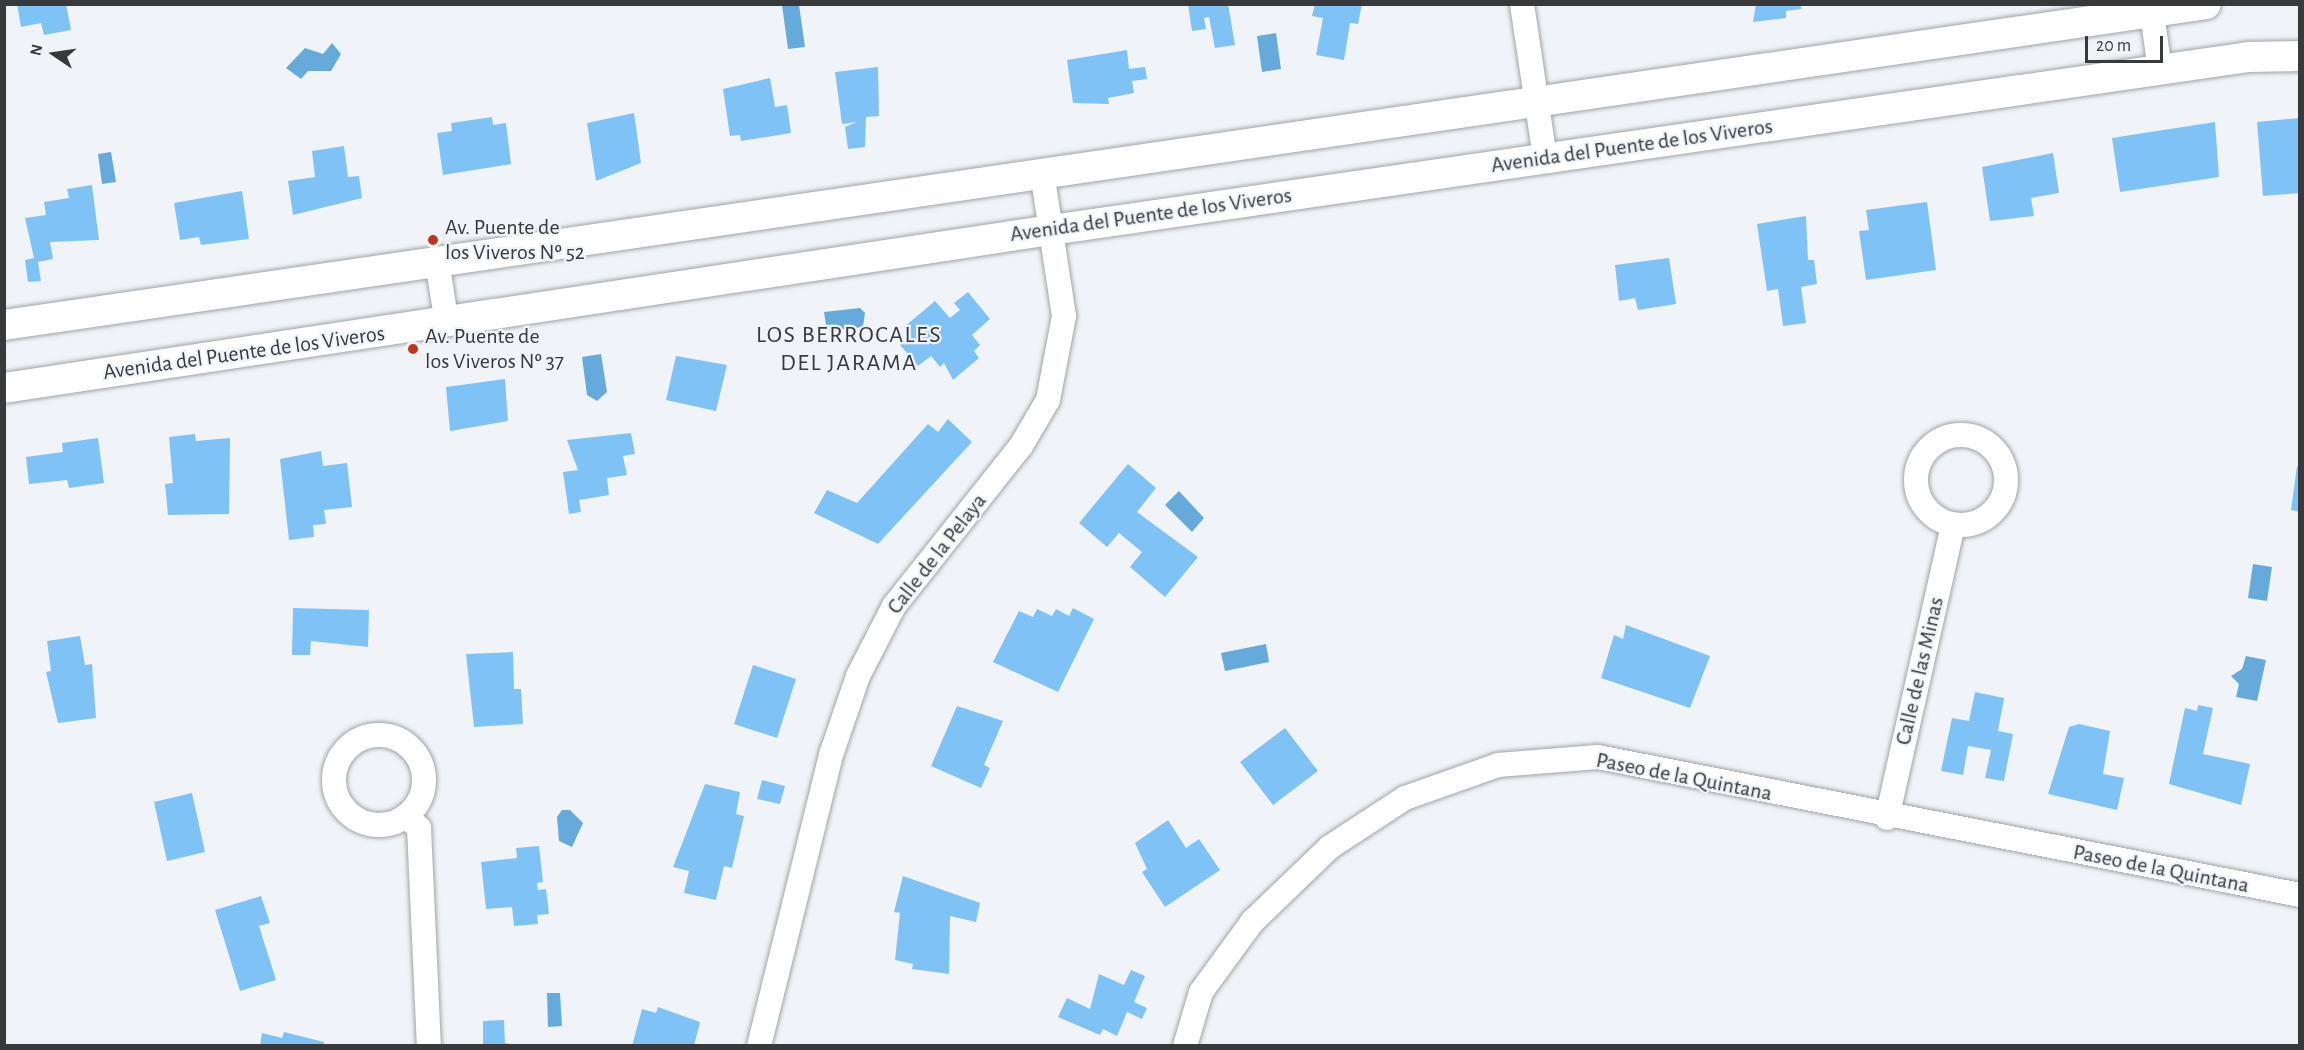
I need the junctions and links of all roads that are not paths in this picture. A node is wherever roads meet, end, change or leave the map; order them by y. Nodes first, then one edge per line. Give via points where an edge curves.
1 (1522, 4) edge
2 (2206, 4) edge
3 (2152, 12) junction
4 (2300, 56) edge
5 (2160, 71) junction
6 (1537, 102) junction
7 (1545, 158) junction
8 (1042, 173) junction
9 (1051, 230) junction
10 (437, 261) junction
11 (447, 324) junction
12 (4, 325) edge
13 (4, 387) edge
14 (1953, 524) dead end
15 (406, 816) dead end
16 (1887, 818) junction
17 (2300, 895) edge
18 (429, 1046) edge
19 (759, 1046) edge
20 (1185, 1046) edge

1 - 6 street
2 - 3 street
3 - 5 street
3 - 6 street
4 - 5 street, Avenida del Puente de los Viveros
5 - 7 street, Avenida del Puente de los Viveros
6 - 7 street
6 - 8 street
7 - 9 street, Avenida del Puente de los Viveros
8 - 9 street, Calle de la Pelaya
8 - 10 street
9 - 11 street, Avenida del Puente de los Viveros
9 - 19 street, Calle de la Pelaya via 1064,316 1048,400 1021,446 894,606 858,676 832,752
10 - 11 street
10 - 12 street
11 - 13 street, Avenida del Puente de los Viveros
14 - 16 street, Calle de las Minas
15 - 18 street via 419,828
16 - 17 street, Paseo de la Quintana
16 - 20 street, Paseo de la Quintana via 1598,757 1498,765 1405,798 1330,847 1246,930 1202,992

